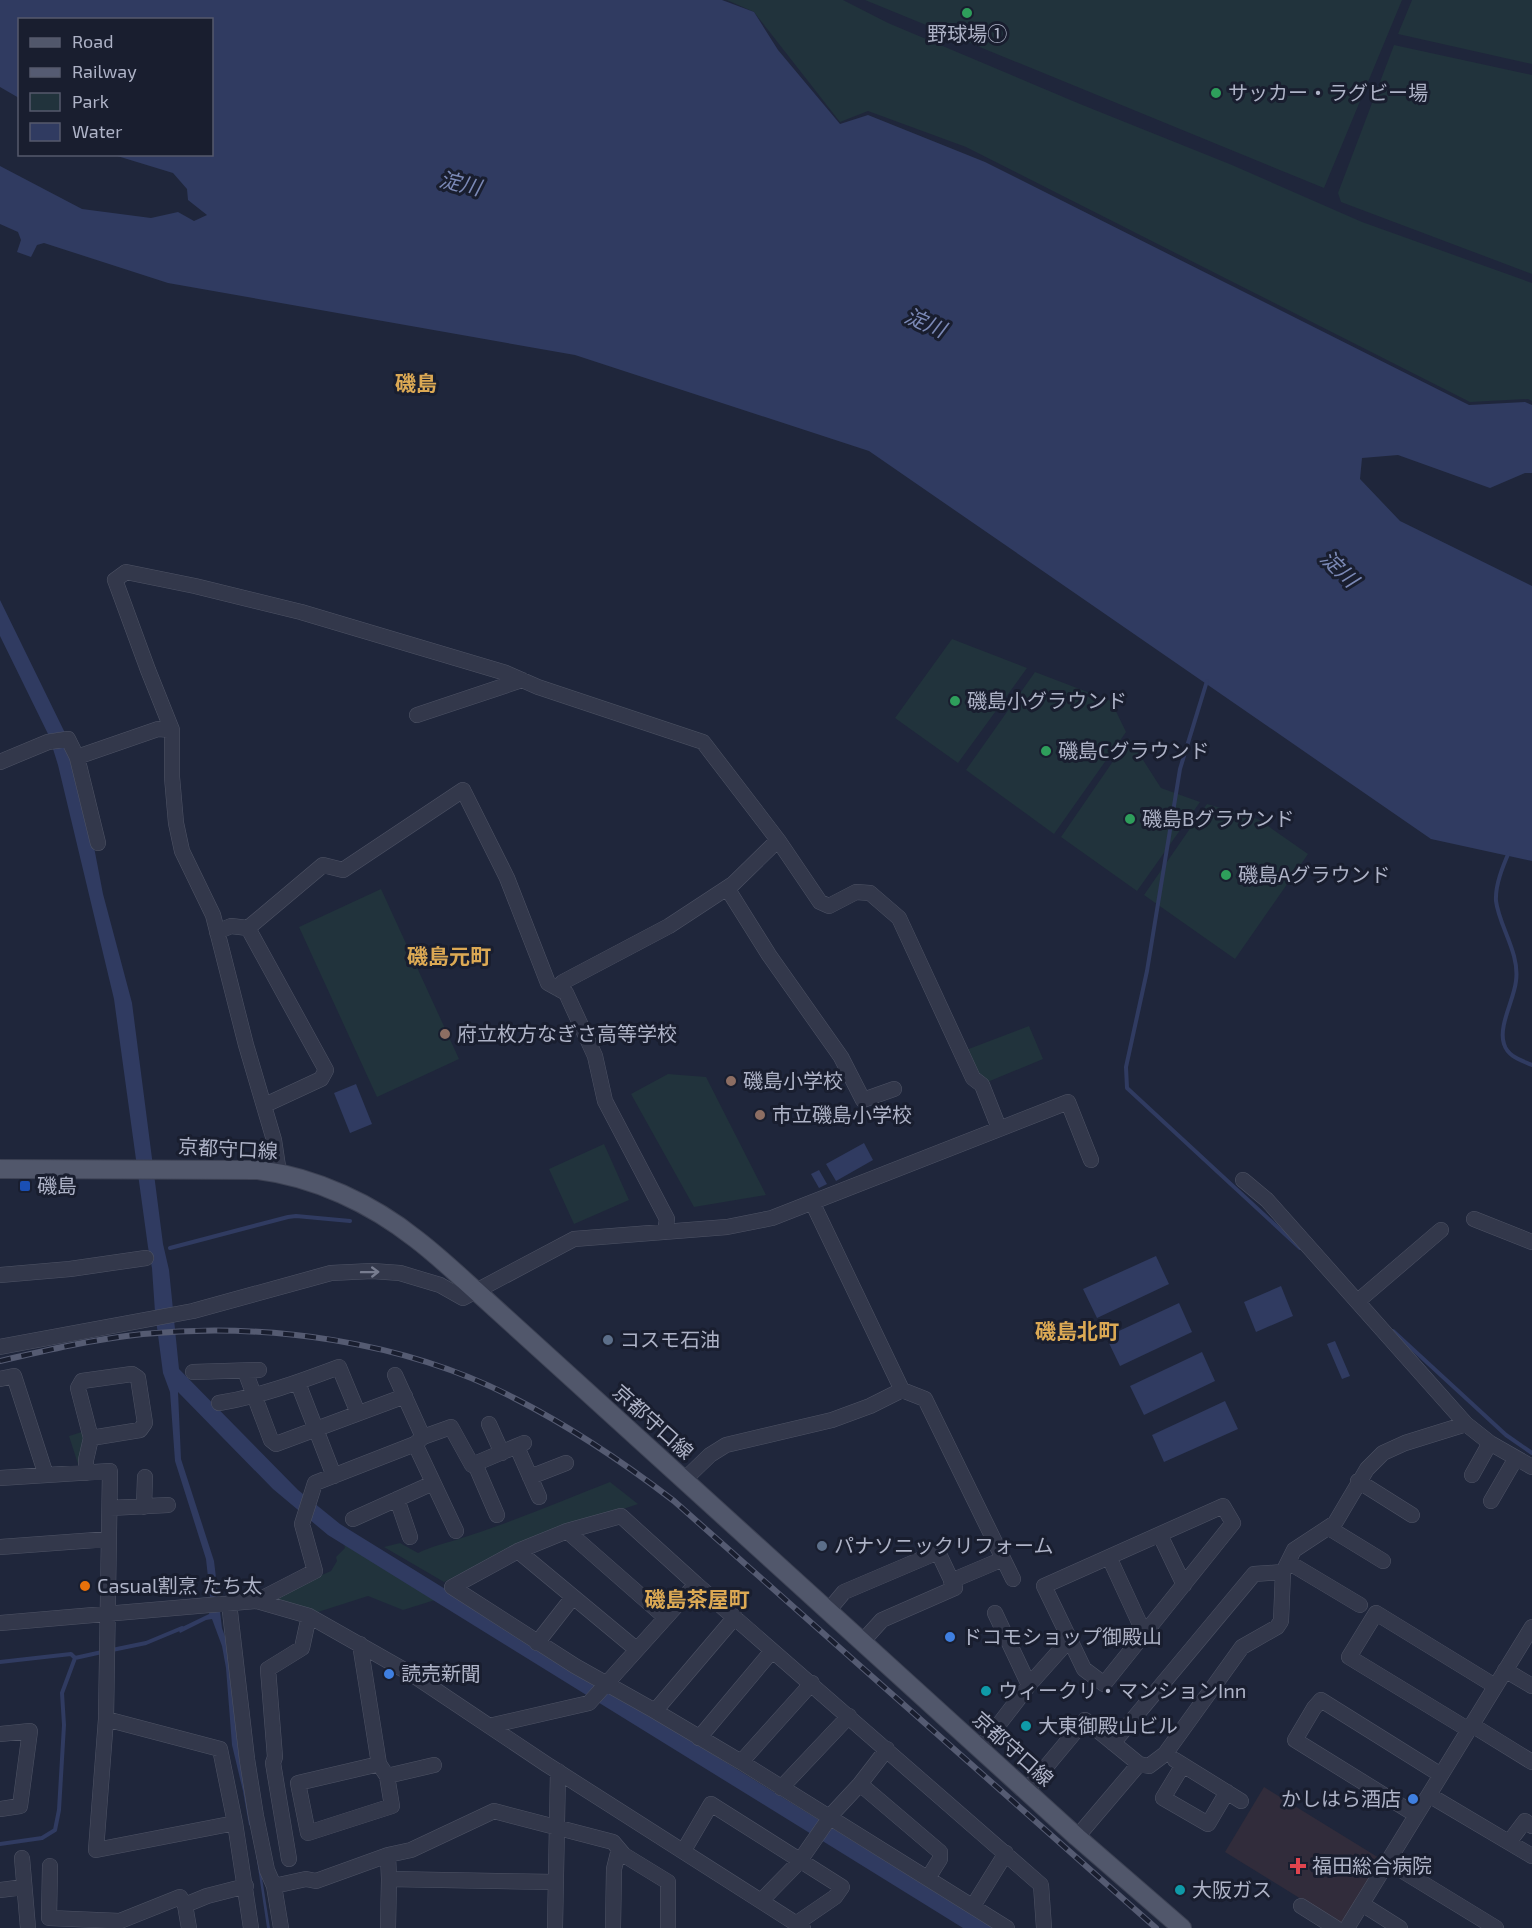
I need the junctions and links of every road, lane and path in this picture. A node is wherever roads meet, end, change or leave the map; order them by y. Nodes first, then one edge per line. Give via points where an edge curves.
1 (522, 680) junction
2 (417, 715) dead end
3 (172, 730) junction
4 (77, 757) junction
5 (0, 762) edge
6 (778, 840) junction
7 (98, 843) dead end
8 (727, 888) junction
9 (248, 928) junction
10 (217, 932) junction
11 (557, 988) junction
12 (894, 1089) dead end
13 (265, 1105) junction
14 (999, 1128) junction
15 (1091, 1160) dead end
16 (0, 1169) edge
17 (279, 1173) junction
18 (1243, 1180) dead end
19 (813, 1204) junction
20 (1474, 1219) dead end
21 (1441, 1230) dead end
22 (665, 1232) junction
23 (1532, 1242) edge
24 (146, 1258) dead end
25 (0, 1275) edge
26 (476, 1290) junction
27 (1358, 1301) junction
28 (0, 1347) edge
29 (193, 1372) dead end
30 (395, 1375) dead end
31 (0, 1379) edge
32 (298, 1383) junction
33 (902, 1390) junction
34 (405, 1396) junction
35 (254, 1397) junction
36 (219, 1403) dead end
37 (358, 1413) junction
38 (489, 1424) dead end
39 (1466, 1424) junction
40 (316, 1429) junction
41 (91, 1438) junction
42 (419, 1441) junction
43 (1490, 1443) junction
44 (502, 1454) junction
45 (1516, 1458) junction
46 (566, 1463) dead end
47 (475, 1464) junction
48 (1532, 1467) edge
49 (86, 1473) junction
50 (46, 1475) junction
51 (1472, 1475) dead end
52 (334, 1476) junction
53 (145, 1477) dead end
54 (530, 1477) junction
55 (0, 1478) edge
56 (684, 1480) junction
57 (1358, 1481) junction
58 (433, 1483) junction
59 (539, 1497) dead end
60 (398, 1499) junction
61 (1491, 1501) dead end
62 (168, 1505) dead end
63 (144, 1506) junction
64 (110, 1508) junction
65 (497, 1515) dead end
66 (1412, 1515) dead end
67 (353, 1519) dead end
68 (1329, 1528) junction
69 (456, 1531) dead end
70 (567, 1531) junction
71 (1160, 1534) junction
72 (410, 1537) dead end
73 (109, 1539) junction
74 (0, 1547) edge
75 (518, 1551) junction
76 (1109, 1557) junction
77 (1004, 1558) junction
78 (1383, 1561) dead end
79 (1285, 1567) junction
80 (1013, 1579) dead end
81 (951, 1581) junction
82 (696, 1584) junction
83 (1184, 1585) junction
84 (573, 1597) junction
85 (257, 1601) junction
86 (229, 1603) junction
87 (1360, 1605) dead end
88 (828, 1611) junction
89 (995, 1612) dead end
90 (108, 1613) junction
91 (309, 1616) junction
92 (665, 1617) junction
93 (735, 1617) junction
94 (0, 1623) edge
95 (1532, 1627) edge
96 (1144, 1633) junction
97 (1069, 1640) junction
98 (862, 1642) junction
99 (537, 1643) junction
100 (360, 1644) junction
101 (636, 1649) junction
102 (772, 1650) junction
103 (1505, 1670) junction
104 (607, 1683) junction
105 (812, 1683) junction
106 (1029, 1685) junction
107 (1495, 1686) junction
108 (1532, 1686) edge
109 (655, 1711) junction
110 (849, 1716) junction
111 (106, 1719) junction
112 (489, 1726) junction
113 (1470, 1728) junction
114 (1, 1729) edge
115 (699, 1738) junction
116 (1113, 1743) junction
117 (887, 1749) junction
118 (980, 1749) junction
119 (1165, 1754) junction
120 (741, 1762) junction
121 (1532, 1762) edge
122 (1139, 1764) junction
123 (434, 1765) dead end
124 (1183, 1765) junction
125 (383, 1770) junction
126 (558, 1771) junction
127 (1441, 1775) junction
128 (860, 1784) junction
129 (781, 1788) junction
130 (1026, 1791) junction
131 (1227, 1792) junction
132 (1429, 1795) junction
133 (1241, 1801) dead end
134 (0, 1809) edge
135 (1416, 1815) junction
136 (829, 1821) junction
137 (235, 1823) junction
138 (1532, 1826) edge
139 (557, 1829) junction
140 (1077, 1837) junction
141 (1509, 1842) junction
142 (619, 1849) junction
143 (684, 1850) junction
144 (1006, 1853) junction
145 (388, 1855) junction
146 (1532, 1856) edge
147 (22, 1858) dead end
148 (289, 1859) dead end
149 (801, 1859) junction
150 (1388, 1862) junction
151 (50, 1866) dead end
152 (928, 1878) junction
153 (389, 1879) junction
154 (556, 1882) junction
155 (246, 1886) junction
156 (274, 1886) junction
157 (24, 1887) junction
158 (0, 1890) edge
159 (762, 1900) junction
160 (1362, 1904) junction
161 (185, 1905) junction
162 (973, 1906) junction
163 (1300, 1906) dead end
164 (124, 1924) edge
165 (800, 1926) edge
166 (28, 1928) edge
167 (189, 1928) edge
168 (251, 1928) edge
169 (281, 1928) edge
170 (388, 1928) edge
171 (555, 1928) edge
172 (613, 1928) edge
173 (668, 1928) edge
174 (1007, 1928) edge
175 (1044, 1928) edge
176 (1182, 1928) edge
177 (1336, 1928) edge
178 (1347, 1928) edge
179 (1400, 1928) edge
180 (1496, 1928) edge

1 - 2 street
1 - 3 street via 301,612 126,572 115,580
1 - 6 street via 703,742
3 - 4 street via 158,729
3 - 10 street via 172,777 182,851 210,907
4 - 5 street via 68,739 48,742
4 - 7 street
6 - 8 street
6 - 14 street via 820,902 829,906 856,892 870,893 899,918 973,1078 982,1085
8 - 11 street via 669,927
8 - 12 street via 841,1057 863,1100
9 - 10 street via 231,926
9 - 11 street via 323,864 343,870 463,790 507,878 548,982
9 - 13 street via 326,1070 321,1079
10 - 13 street
11 - 22 street via 566,993 595,1056 605,1101 667,1219
13 - 17 street
14 - 15 street via 1068,1102
14 - 19 street
16 - 17 main road, 京都守口線 via 155,1168
17 - 26 main road, 京都守口線 via 373,1209
18 - 27 street via 1267,1200
19 - 22 street via 727,1227
19 - 33 street
20 - 23 street
21 - 27 street
22 - 26 street via 574,1239
24 - 25 street
28 -> 26 street via 193,1311 331,1273 400,1273 426,1279 460,1297
26 - 56 main road, 京都守口線
27 - 39 street
29 - 35 street via 252,1371
30 - 34 street
31 - 50 street via 14,1376
32 - 35 street
32 - 37 street via 339,1367
32 - 40 street
33 - 56 street via 832,1420 726,1445
33 - 77 street via 925,1399
34 - 37 street
34 - 42 street
35 - 36 street
35 - 40 street via 276,1444
37 - 40 street
38 - 44 street
39 - 43 street
39 - 57 street via 1383,1453
40 - 52 street
41 - 41 street via 78,1388 82,1381 132,1374 138,1378 145,1423 140,1430
41 - 49 street
42 - 47 street via 451,1427 472,1465
42 - 52 street
42 - 58 street
43 - 45 street
43 - 51 street
44 - 47 street
44 - 54 street via 521,1445
45 - 48 street
45 - 61 street
46 - 54 street
47 - 65 street
49 - 50 street
49 - 64 street via 110,1471
50 - 55 street
52 - 85 street via 315,1483 302,1524 315,1571
53 - 63 street
54 - 59 street
56 - 88 main road, 京都守口線
57 - 66 street
57 - 68 street
58 - 60 street
58 - 69 street
60 - 67 street
60 - 72 street
62 - 63 street
63 - 64 street
64 - 73 street
68 - 78 street
68 - 79 street via 1294,1550
70 - 75 street
70 - 82 street via 621,1516
70 - 92 street
71 - 76 street
71 - 83 street
71 - 83 street via 1223,1506 1233,1523
73 - 74 street
73 - 90 street
75 - 84 street
75 - 99 street via 452,1587
76 - 96 street
76 - 97 street via 1044,1587
77 - 80 street
77 - 81 street
79 - 87 street
79 - 116 street via 1254,1574
79 - 119 street via 1281,1621 1242,1647
81 - 88 street via 938,1552 844,1592
81 - 98 street via 955,1588 882,1620
82 - 92 street
82 - 93 street
83 - 96 street
84 - 99 street
84 - 101 street
85 - 86 street
85 - 91 street
86 - 90 street
86 - 156 street via 256,1816
88 - 98 main road, 京都守口線
89 - 106 street
90 - 94 street
90 - 111 street
91 - 100 street
91 - 148 street via 302,1648 268,1669 273,1763
92 - 101 street
93 - 102 street
93 - 109 street
95 - 103 street
96 - 97 street via 1104,1684 1084,1669
97 - 106 street
98 - 118 main road, 京都守口線
99 - 104 street
100 - 112 street
100 - 125 street
101 - 104 street
102 - 105 street
102 - 115 street
103 - 107 street
103 - 108 street
104 - 109 street
104 - 112 street via 590,1704
105 - 110 street
105 - 120 street
106 - 118 street
107 - 113 street
107 - 113 street via 1376,1613 1350,1657
109 - 115 street
110 - 117 street
110 - 129 street
111 - 137 street via 220,1749
111 - 137 street via 96,1850
112 - 126 street
113 - 121 street
113 - 127 street
114 - 134 street via 30,1731 20,1806
115 - 120 street
116 - 122 street
116 - 130 street via 1085,1720
117 - 128 street
117 - 144 street
118 - 130 main road, 京都守口線
119 - 122 street via 1149,1766
119 - 124 street
120 - 129 street
122 - 140 street
123 - 125 street
124 - 131 street
124 - 131 street via 1163,1798 1208,1824
125 - 125 street via 392,1806 308,1833 298,1783
126 - 139 street
126 - 143 street
127 - 132 street
127 - 135 street via 1321,1700 1314,1708 1295,1740
128 - 136 street
128 - 152 street via 940,1852
129 - 136 street
130 - 140 main road, 京都守口線
131 - 133 street
132 - 135 street
132 - 141 street
135 - 150 street
136 - 149 street
136 - 152 street
137 - 155 street
138 - 141 street via 1525,1821
139 - 142 street via 613,1842
139 - 145 street via 494,1811 411,1850
139 - 154 street
140 - 176 main road, 京都守口線
141 - 146 street
142 - 172 street via 614,1869
142 - 173 street via 668,1882
143 - 149 street via 711,1804 732,1825
143 - 159 street
144 - 162 street
144 - 175 street via 1041,1885
145 - 153 street
145 - 156 street via 315,1881 306,1879
147 - 157 street
149 - 159 street
149 - 165 street via 842,1887
150 - 160 street
150 - 180 street
151 - 164 street via 49,1918
152 - 162 street
153 - 154 street
153 - 170 street
154 - 171 street
155 - 161 street
155 - 168 street
156 - 169 street
157 - 158 street
157 - 166 street
159 - 165 street
160 - 178 street
160 - 179 street
161 - 164 street via 180,1897
161 - 167 street
162 - 174 street
163 - 177 street

